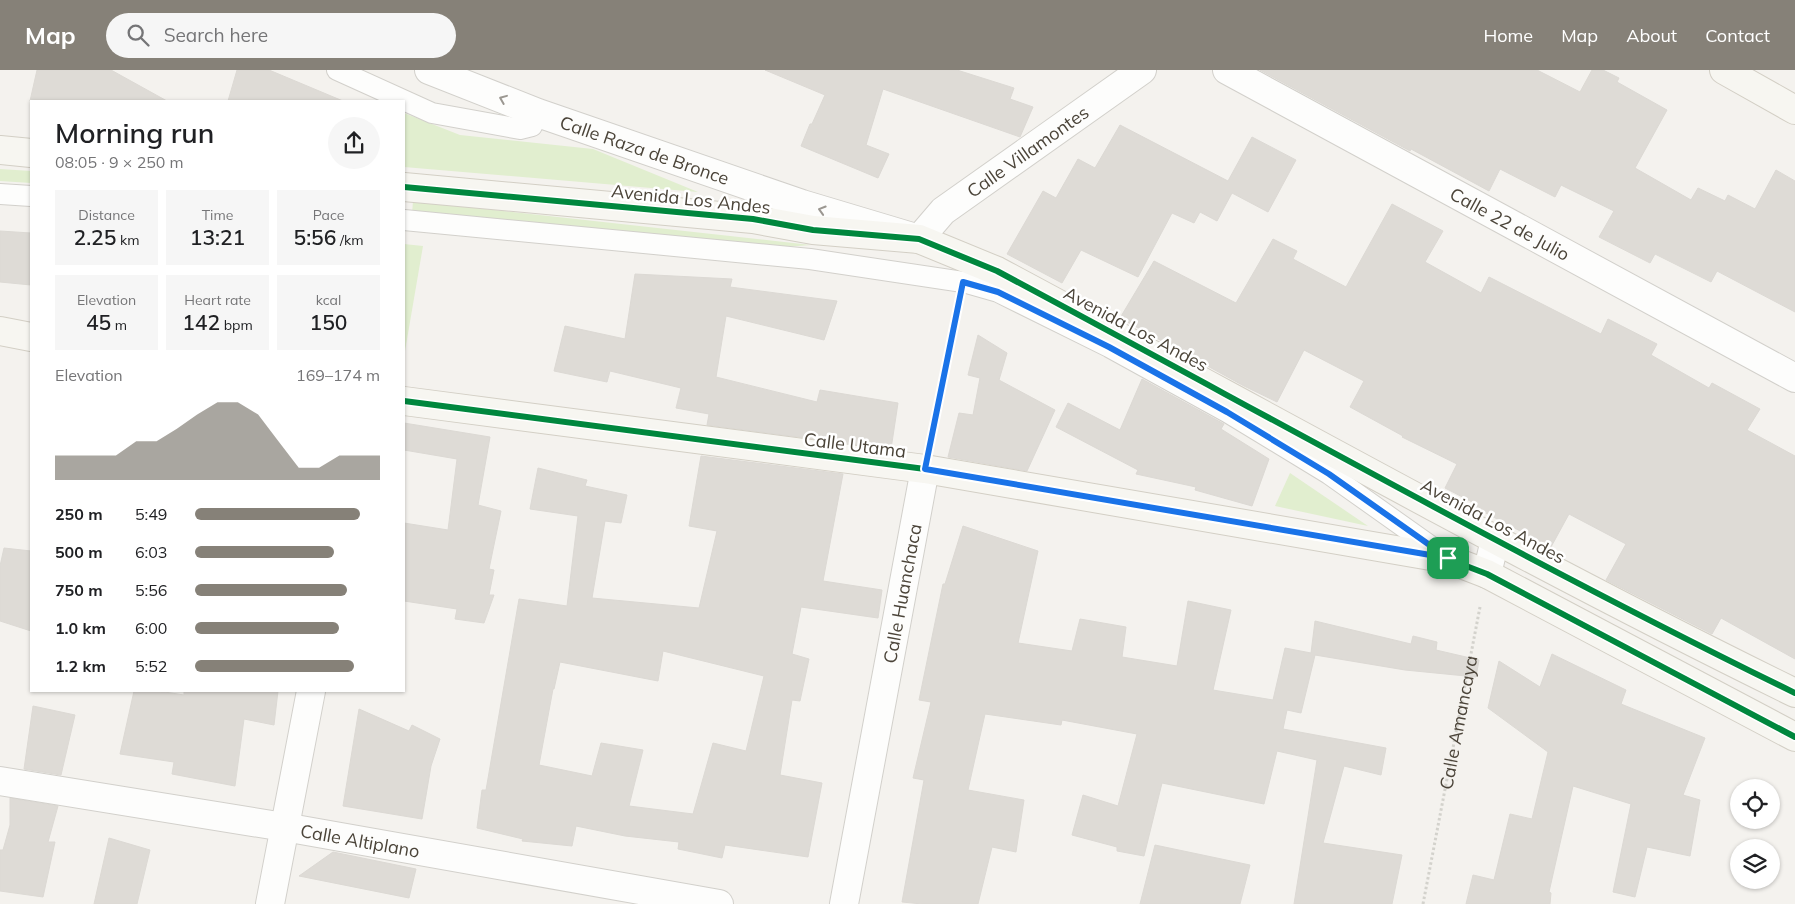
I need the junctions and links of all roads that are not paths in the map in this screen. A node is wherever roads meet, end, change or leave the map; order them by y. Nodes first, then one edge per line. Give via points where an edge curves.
1 (337, 70) edge
2 (430, 70) edge
3 (1142, 70) edge
4 (1227, 70) edge
5 (1724, 70) edge
6 (403, 100) edge
7 (405, 101) edge
8 (1795, 110) edge
9 (538, 113) junction
10 (0, 150) edge
11 (30, 153) edge
12 (405, 187) edge
13 (0, 194) edge
14 (30, 196) edge
15 (405, 220) edge
16 (919, 239) junction
17 (0, 331) edge
18 (30, 337) edge
19 (1795, 378) edge
20 (405, 401) edge
21 (925, 469) junction
22 (1495, 540) junction
23 (1448, 558) junction
24 (1487, 574) junction
25 (311, 692) edge
26 (1795, 693) edge
27 (1795, 737) edge
28 (0, 781) edge
29 (284, 827) junction
30 (270, 904) edge
31 (718, 904) edge
32 (844, 904) edge

1 - 6 lane
9 -> 2 street, Calle Raza de Bronce
3 - 16 street, Calle Villamontes via 944,211
4 - 19 street, Calle 22 de Julio
5 - 8 street
7 - 9 lane via 432,113 520,129 532,126
16 -> 9 street, Calle Raza de Bronce via 802,204
10 - 11 street
12 - 16 street, Avenida Los Andes via 753,219 813,230
13 - 14 lane
15 - 23 lane, Avenida Los Andes via 810,260 963,282 998,292 1227,412 1329,474
16 - 22 street, Avenida Los Andes via 997,271
17 - 18 street
20 - 21 street, Calle Utama
21 - 23 street, Calle Utama
21 - 32 street, Calle Huanchaca
22 - 24 street
22 - 26 street, Avenida Los Andes
23 - 24 street, Avenida Los Andes
24 - 27 street, Avenida Los Andes
25 - 29 street
28 - 29 street, Calle Altiplano
29 - 30 street
29 - 31 street, Calle Altiplano

